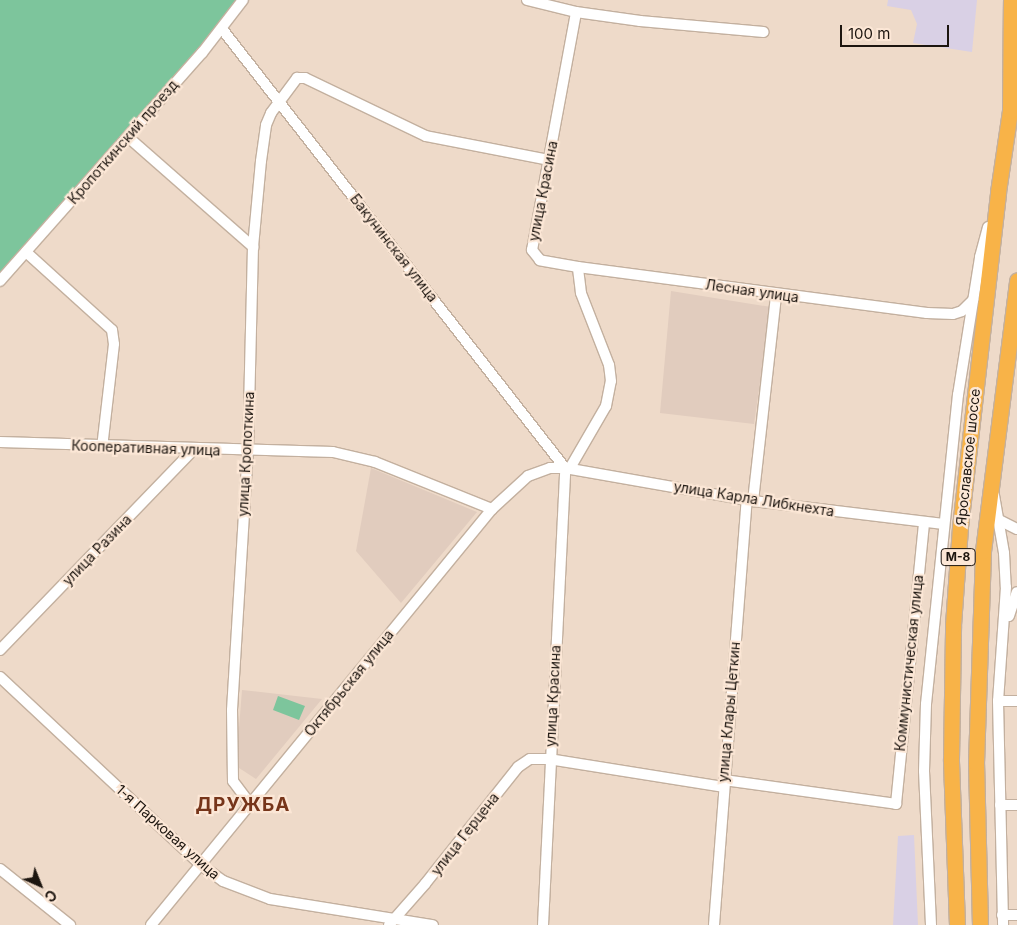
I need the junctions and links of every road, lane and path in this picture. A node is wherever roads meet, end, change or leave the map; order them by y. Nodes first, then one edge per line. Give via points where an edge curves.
1 (244, 0) edge
2 (527, 0) edge
3 (1011, 0) edge
4 (576, 12) junction
5 (222, 29) junction
6 (764, 32) dead end
7 (279, 101) junction
8 (128, 137) junction
9 (549, 160) junction
10 (998, 192) junction
11 (254, 247) junction
12 (26, 252) junction
13 (578, 267) junction
14 (1017, 280) edge
15 (0, 281) edge
16 (776, 295) junction
17 (973, 300) junction
18 (952, 314) junction
19 (969, 328) junction
20 (0, 442) edge
21 (102, 447) junction
22 (193, 450) junction
23 (248, 451) junction
24 (567, 468) junction
25 (991, 477) junction
26 (750, 500) junction
27 (492, 509) junction
28 (999, 520) junction
29 (924, 522) junction
30 (944, 524) junction
31 (1017, 529) edge
32 (1017, 592) edge
33 (1005, 629) junction
34 (0, 650) edge
35 (0, 677) edge
36 (998, 701) junction
37 (1017, 701) edge
38 (549, 759) junction
39 (723, 784) junction
40 (896, 804) joint
41 (252, 805) junction
42 (1000, 805) junction
43 (1017, 805) edge
44 (200, 865) junction
45 (0, 869) edge
46 (1017, 915) edge
47 (397, 918) junction
48 (1003, 920) edge
49 (70, 925) edge
50 (151, 925) edge
51 (389, 925) edge
52 (432, 925) edge
53 (543, 925) edge
54 (714, 925) edge
55 (931, 925) edge
56 (957, 925) edge
57 (980, 925) edge

1 - 5 street, Кропоткинский проезд
2 - 4 street
3 - 10 highway, Ярославское шоссе / М-8 via 1010,111
4 - 6 street
4 - 9 street, улица Красина
5 - 7 street, Бакунинская улица
5 - 8 street, Кропоткинский проезд
7 - 9 street, улица Кропоткина via 297,78 305,78 426,136
7 - 11 street, улица Кропоткина via 266,125
7 - 24 street, Бакунинская улица
8 - 11 street
8 - 12 street, Кропоткинский проезд
9 - 13 street, улица Красина via 533,254 540,260
10 - 17 street via 980,257
10 - 56 highway, Ярославское шоссе / М-8 via 960,527 953,625 951,759
11 - 23 street, улица Кропоткина
12 - 15 street, Кропоткинский проезд
12 - 21 street via 112,330 114,344
13 - 16 street, Лесная улица
13 - 24 street, улица Красина via 578,283 609,365 611,381 609,400 601,417
14 - 25 highway, Ярославское шоссе / М-8
16 - 18 street, Лесная улица
16 - 26 street, улица Клары Цеткин
17 - 18 street via 968,307
17 - 19 street
18 - 19 street
19 - 30 street
20 - 21 street, Кооперативная улица
21 - 22 street, Кооперативная улица
22 - 23 street, Кооперативная улица
22 - 34 street, улица Разина
23 - 27 street, Кооперативная улица via 333,452 375,462
23 - 41 street, улица Кропоткина via 231,767 233,781
24 - 26 street, улица Карла Либкнехта
24 - 27 street, Октябрьская улица via 550,468 528,476
24 - 38 street, улица Красина
25 - 28 street
25 - 57 highway, Ярославское шоссе / М-8 via 983,551 978,693 976,816
26 - 29 street, улица Карла Либкнехта
26 - 39 street, улица Клары Цеткин
27 - 41 street, Октябрьская улица
28 - 31 street
28 - 33 street via 1004,552
29 - 30 street, улица Карла Либкнехта
29 - 40 street, Коммунистическая улица
30 - 55 street via 926,704 924,771
32 - 33 street
33 - 36 street
35 - 44 street, 1-я Парковая улица
36 - 37 street
36 - 42 street
38 - 39 street, улица Герцена
38 - 47 street, улица Герцена via 530,759 518,767
38 - 53 street, улица Красина
39 - 40 street, улица Герцена
39 - 54 street, улица Клары Цеткин
41 - 44 street, Октябрьская улица
42 - 43 street
42 - 48 street
44 - 47 street, 1-я Парковая улица via 223,882 250,894
44 - 50 street, Октябрьская улица
45 - 49 street
46 - 48 street
47 - 51 street, улица Герцена
47 - 52 street, 1-я Парковая улица

